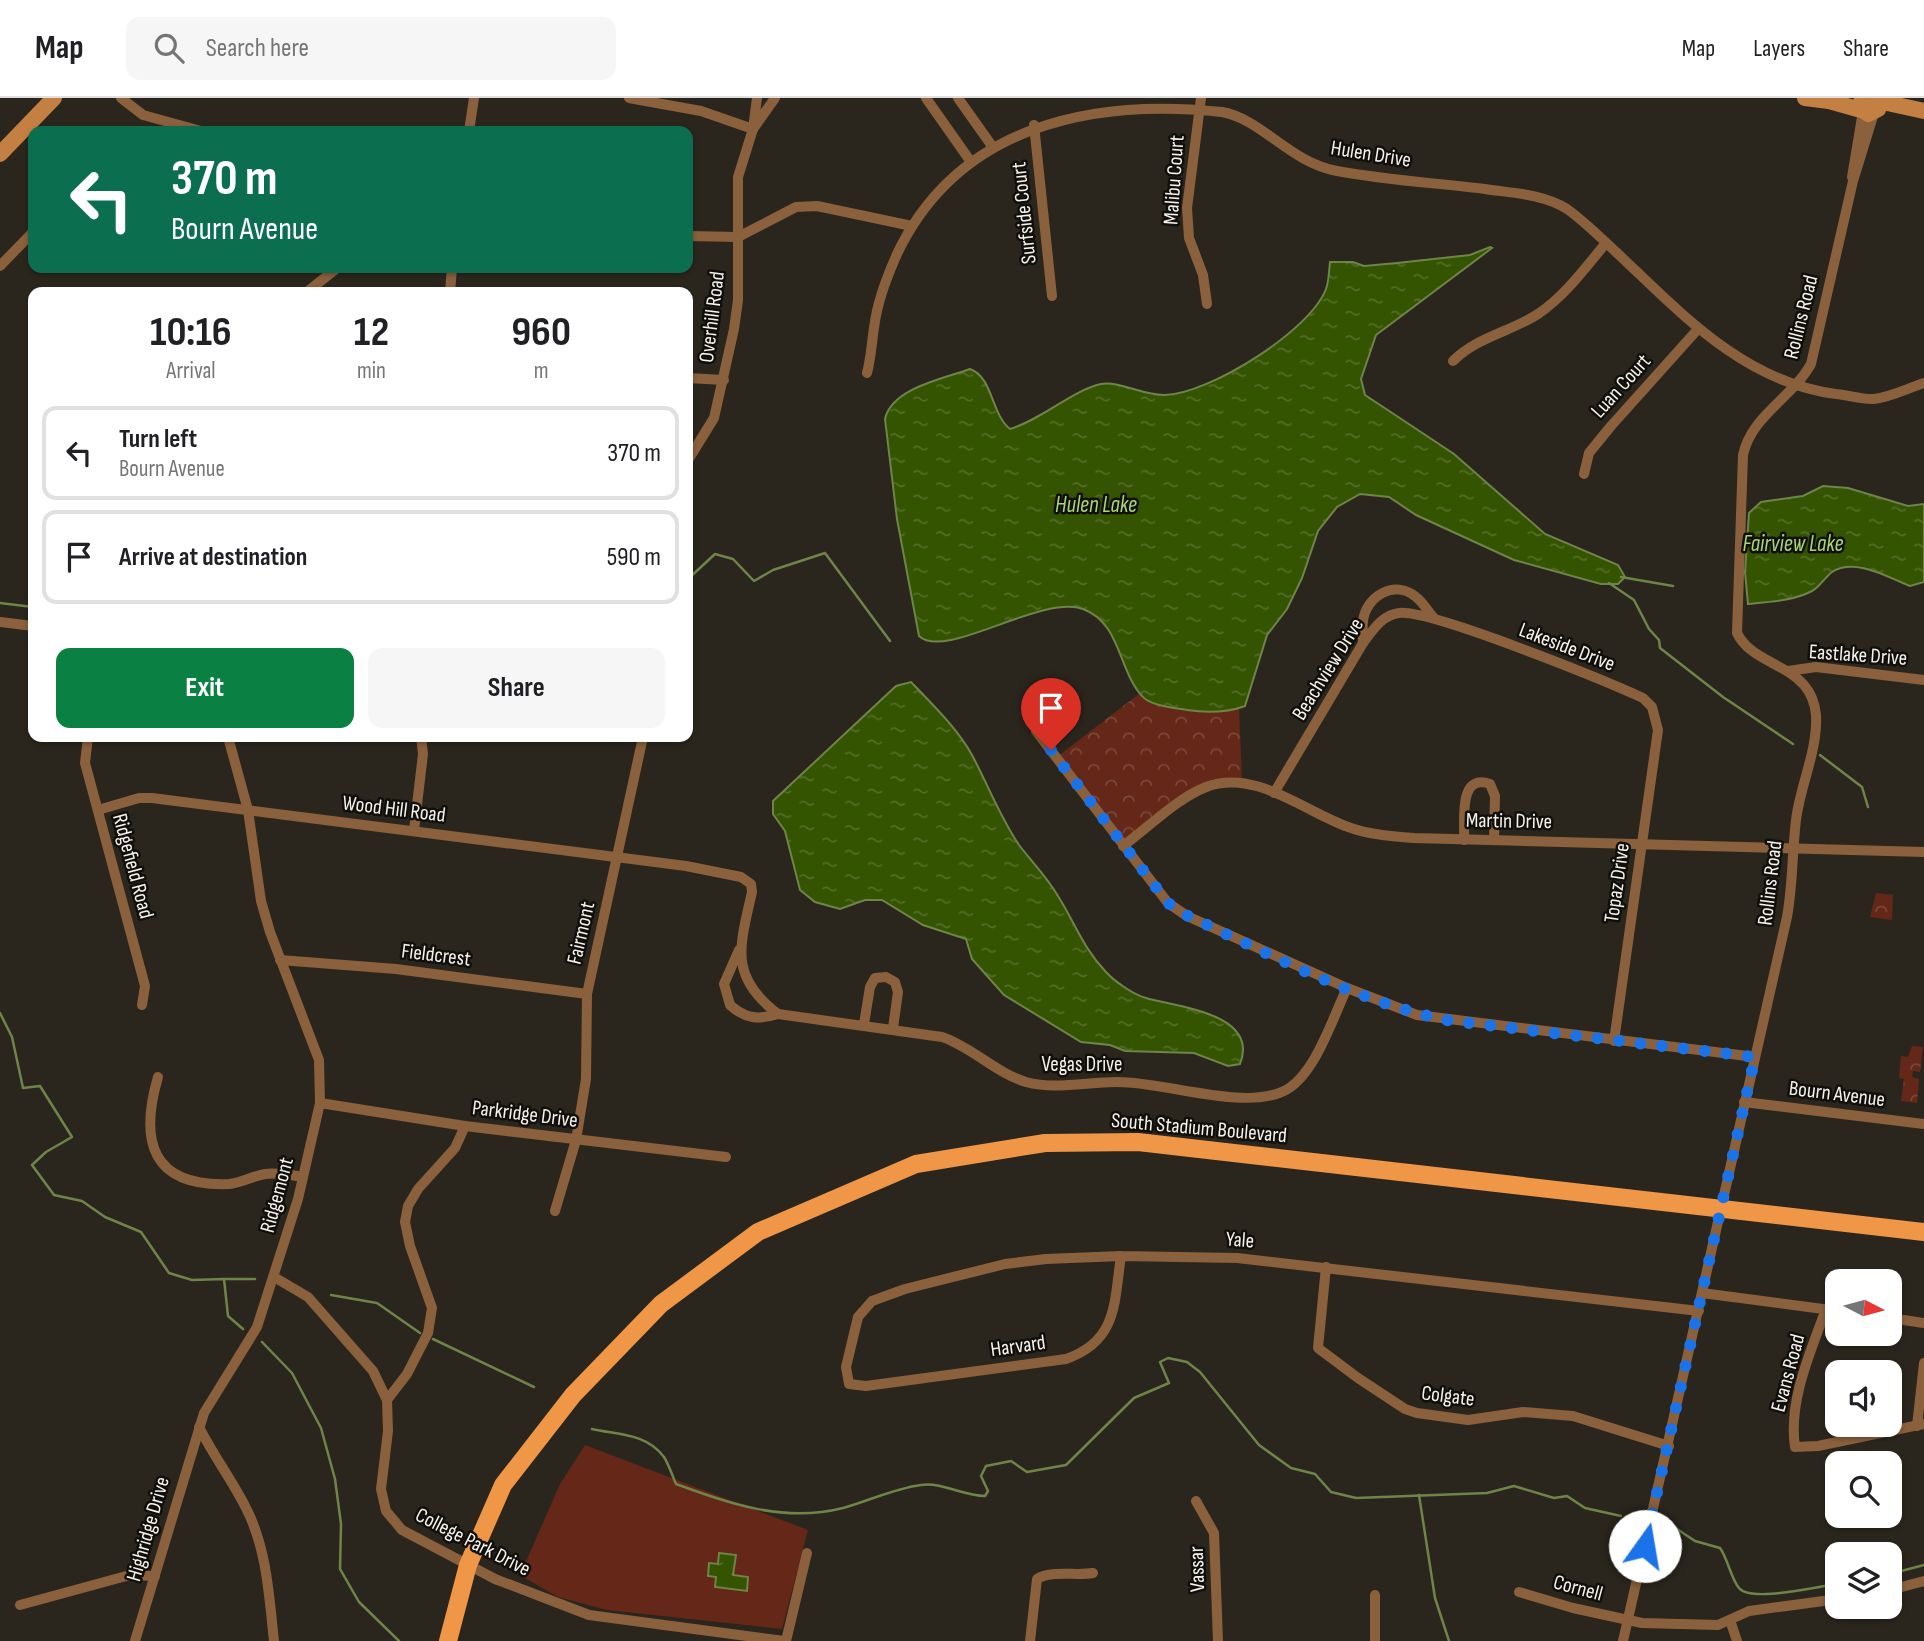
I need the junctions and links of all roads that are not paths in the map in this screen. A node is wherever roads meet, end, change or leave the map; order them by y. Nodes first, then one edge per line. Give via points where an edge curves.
1 (54, 98) edge
2 (121, 98) edge
3 (474, 98) edge
4 (629, 98) edge
5 (757, 98) edge
6 (775, 98) edge
7 (926, 98) edge
8 (958, 98) edge
9 (1805, 98) edge
10 (1836, 99) edge
11 (1200, 104) edge
12 (1869, 105) edge
13 (1923, 111) edge
14 (1034, 125) junction
15 (183, 126) edge
16 (470, 126) edge
17 (752, 129) junction
18 (992, 146) junction
19 (0, 153) edge
20 (971, 162) junction
21 (912, 226) junction
22 (693, 236) edge
23 (28, 237) edge
24 (738, 237) junction
25 (1606, 243) junction
26 (0, 266) edge
27 (331, 273) edge
28 (313, 287) edge
29 (1052, 296) dead end
30 (1207, 304) dead end
31 (1698, 329) junction
32 (1453, 362) dead end
33 (867, 373) dead end
34 (693, 378) edge
35 (724, 380) junction
36 (1924, 383) edge
37 (1796, 386) junction
38 (693, 452) edge
39 (1584, 474) dead end
40 (1438, 620) junction
41 (0, 622) edge
42 (28, 625) edge
43 (1363, 643) junction
44 (1788, 671) junction
45 (1924, 680) edge
46 (1029, 706) dead end
47 (1658, 730) joint
48 (87, 742) edge
49 (229, 742) edge
50 (422, 742) edge
51 (642, 742) edge
52 (1274, 793) junction
53 (98, 810) junction
54 (248, 810) junction
55 (414, 830) junction
56 (1464, 839) junction
57 (1494, 840) junction
58 (1643, 843) junction
59 (1123, 846) junction
60 (1794, 848) junction
61 (1924, 852) edge
62 (617, 858) junction
63 (739, 950) junction
64 (280, 960) junction
65 (1347, 988) junction
66 (587, 994) junction
67 (142, 1005) dead end
68 (778, 1014) junction
69 (864, 1024) junction
70 (893, 1028) junction
71 (1614, 1041) junction
72 (1755, 1057) junction
73 (158, 1077) dead end
74 (1744, 1102) junction
75 (320, 1103) junction
76 (1924, 1124) edge
77 (465, 1126) junction
78 (576, 1140) junction
79 (726, 1157) dead end
80 (303, 1177) junction
81 (1720, 1208) junction
82 (555, 1211) dead end
83 (1924, 1232) edge
84 (1121, 1256) junction
85 (1326, 1268) junction
86 (274, 1278) junction
87 (1702, 1293) junction
88 (1825, 1309) edge
89 (1699, 1311) junction
90 (1902, 1320) edge
91 (1924, 1323) edge
92 (1825, 1326) edge
93 (1924, 1363) edge
94 (849, 1384) joint
95 (387, 1400) junction
96 (1920, 1425) edge
97 (199, 1427) junction
98 (1668, 1446) junction
99 (1196, 1501) dead end
100 (807, 1553) dead end
101 (468, 1565) junction
102 (1093, 1573) dead end
103 (155, 1576) junction
104 (1924, 1581) edge
105 (1902, 1587) edge
106 (1519, 1592) dead end
107 (1375, 1595) dead end
108 (1825, 1600) edge
109 (20, 1605) dead end
110 (1628, 1620) junction
111 (1730, 1620) junction
112 (135, 1641) edge
113 (274, 1641) edge
114 (448, 1641) edge
115 (785, 1641) edge
116 (1030, 1641) edge
117 (1217, 1641) edge
118 (1374, 1641) edge
119 (1623, 1641) edge
120 (1737, 1641) edge

1 - 19 street
2 - 15 street via 143,115
3 - 16 street
4 - 17 street via 701,111
5 - 17 street, Overhill Road
6 - 17 street, Overhill Road
7 - 20 street
8 - 18 street
9 - 10 street
10 - 12 street
11 - 14 street, Hulen Drive via 1121,104 1074,111
11 - 25 street, Hulen Drive via 1243,119 1302,161 1335,171 1539,198 1566,208
11 - 30 street, Malibu Court via 1187,208 1189,238 1203,275
12 - 13 street via 1914,114
12 - 37 street, Rollins Road via 1811,364
14 - 18 street, Hulen Drive
14 - 29 street, Surfside Court
17 - 24 street, Overhill Road via 738,177
18 - 20 street, Hulen Drive
20 - 21 street, Hulen Drive via 939,190
21 - 24 street via 806,206
21 - 33 street, Hulen Drive via 879,302
22 - 24 street
23 - 26 street
24 - 35 street, Overhill Road via 738,300
25 - 31 street, Hulen Drive
25 - 32 street via 1566,290 1540,312 1468,346
27 - 28 street
31 - 37 street, Hulen Drive via 1724,350
31 - 39 street, Luan Court via 1589,453
34 - 35 street
35 - 38 street, Overhill Road via 714,418
36 - 37 street, Hulen Drive via 1874,399
37 - 44 street, Rollins Road via 1747,437 1736,625 1742,643
40 - 43 street, Beachview Drive via 1403,612 1389,615
40 - 43 street via 1416,596 1390,589 1378,594 1368,607
40 - 47 street, Lakeside Drive via 1643,698 1652,707
41 - 42 street
43 - 52 street, Beachview Drive
44 - 45 street, Eastlake Drive via 1816,667
44 - 60 street, Rollins Road via 1805,686 1815,714
46 - 59 street via 1036,731
47 - 58 street, Topaz Drive
48 - 53 street, Ridgefield Road via 85,763
49 - 54 street, Ridgemont
50 - 55 street
51 - 62 street, Fairmont
52 - 56 street, Martin Drive via 1372,834
52 - 59 street, Martin Drive via 1243,783 1206,787
53 - 54 street, Wood Hill Road via 139,798
53 - 67 street, Ridgefield Road via 145,986
54 - 55 street, Wood Hill Road
54 - 64 street, Ridgemont via 261,901
55 - 62 street, Wood Hill Road
56 - 57 street, Martin Drive
56 - 57 street via 1466,795 1473,783 1481,781 1490,784 1495,796
57 - 58 street, Martin Drive
58 - 60 street, Martin Drive
58 - 71 street, Topaz Drive
59 - 65 street via 1168,903 1188,916
60 - 61 street, Martin Drive
60 - 72 street, Rollins Road via 1793,886
62 - 63 street, Wood Hill Road via 686,866 741,877 751,884
62 - 66 street, Fairmont
63 - 68 street via 745,975 761,1001
63 - 68 street, Vegas Drive via 724,984 730,1005 751,1018
64 - 66 street, Fieldcrest via 396,969
64 - 75 street, Ridgemont via 319,1060
65 - 70 street, Vegas Drive via 1302,1077 1285,1090 1245,1098 1118,1082 1048,1085 1024,1081 962,1043
65 - 71 street via 1417,1015
66 - 78 street, Fairmont via 586,1079
68 - 69 street, Vegas Drive
69 - 70 street, Vegas Drive
69 - 70 street via 870,987 875,978 886,977 895,982 898,992
71 - 72 street
72 - 74 street, Rollins Road
73 - 80 street via 150,1118 151,1144 154,1154 173,1173 219,1184 266,1174
74 - 76 street, Bourn Avenue
74 - 81 street, Rollins Road
75 - 77 street, Parkridge Drive
75 - 80 street, Ridgemont
77 - 78 street, Parkridge Drive
77 - 95 street via 455,1148 408,1206 405,1222 410,1245 432,1308 428,1333
78 - 79 street, Parkridge Drive
78 - 82 street, Fairmont
80 - 86 street, Ridgemont
81 - 83 main road, South Stadium Boulevard
81 - 87 street, Rollins Road
81 - 101 main road, South Stadium Boulevard via 1138,1142 1045,1143 915,1164 758,1231 661,1304 573,1395 503,1485
84 - 85 street, Yale via 1237,1258
84 - 94 street, Yale via 1005,1264 872,1301 858,1317 846,1367
84 - 94 street, Harvard via 1109,1325 1081,1354 879,1385
85 - 89 street, Yale
85 - 98 street, Colgate via 1318,1348 1405,1409 1468,1420 1523,1412 1573,1416
86 - 95 street, College Park Drive via 308,1297 373,1371
86 - 97 street, Ridgemont via 249,1344
87 - 88 street
87 - 89 street, Rollins Road
89 - 98 street, Rollins Road
90 - 91 street
92 - 96 street, Evans Road via 1805,1370 1793,1433 1796,1447
93 - 96 street
95 - 101 street, College Park Drive via 381,1489 386,1511 402,1530
97 - 103 street, Highridge Drive
97 - 113 street via 246,1508 259,1541
98 - 110 street, Rollins Road
99 - 117 street, Vassar via 1214,1533
100 - 115 street
101 - 114 main road, South Stadium Boulevard
101 - 115 street, College Park Drive via 589,1615
102 - 116 street via 1038,1579
103 - 109 street via 130,1575
103 - 112 street, Highridge Drive
104 - 105 street
106 - 110 street, Cornell
107 - 118 street
108 - 111 street, Cornell via 1772,1606
110 - 111 street, Cornell via 1718,1625
110 - 119 street, Rollins Road
111 - 120 street

